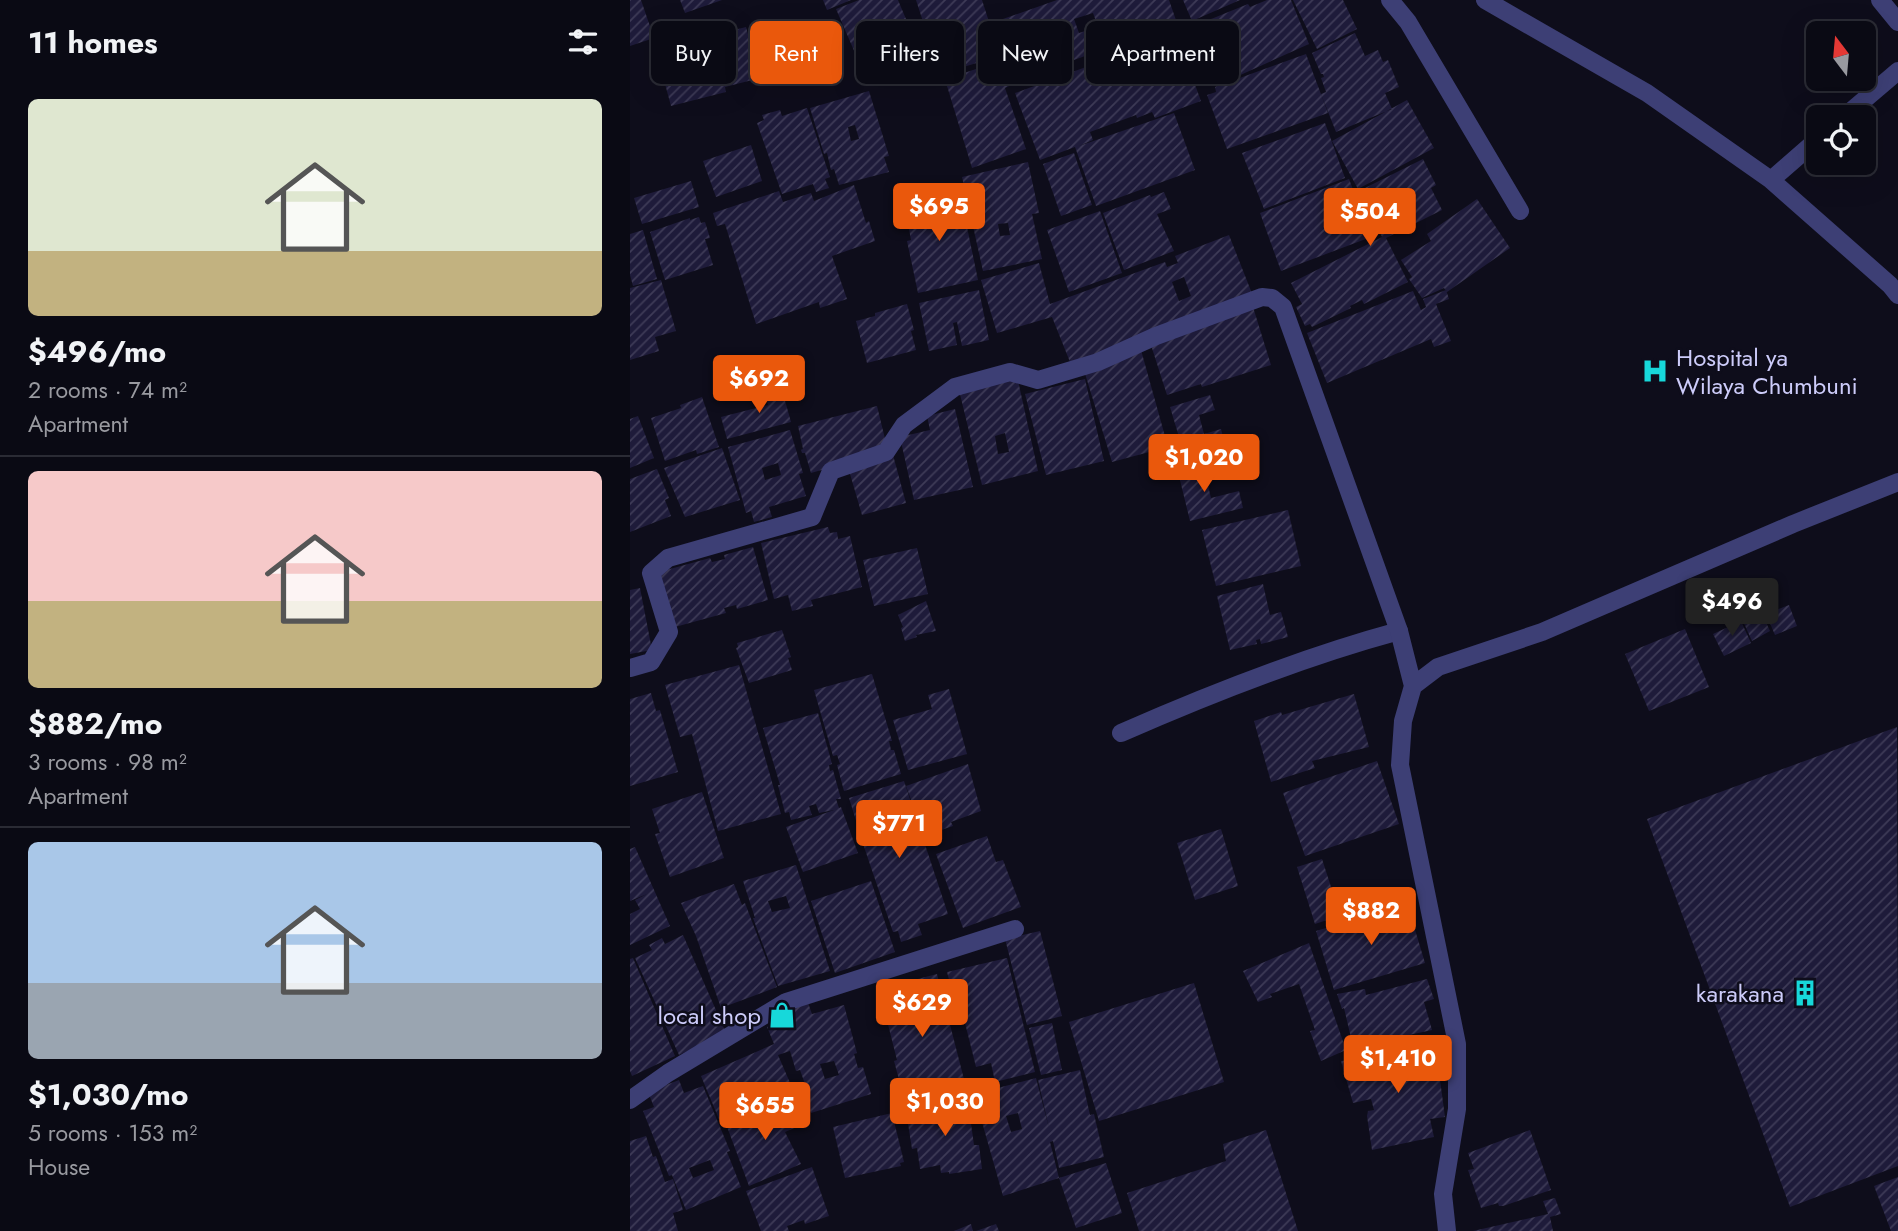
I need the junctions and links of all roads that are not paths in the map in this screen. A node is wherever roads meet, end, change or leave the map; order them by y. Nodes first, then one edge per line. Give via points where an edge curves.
1 (1390, 0) edge
2 (1485, 0) edge
3 (1881, 0) edge
4 (1898, 22) edge
5 (1898, 71) edge
6 (1858, 105) edge
7 (1806, 149) edge
8 (1771, 180) junction
9 (1520, 211) dead end
10 (1898, 295) edge
11 (1898, 482) edge
12 (1399, 631) junction
13 (630, 668) edge
14 (1413, 687) junction
15 (1121, 733) dead end
16 (1015, 929) dead end
17 (630, 1100) edge
18 (1447, 1231) edge

1 - 9 street via 1408,22
2 - 8 street via 1647,93
3 - 4 street
5 - 6 street
7 - 8 street
8 - 10 street
11 - 14 street via 1542,632 1438,667
12 - 13 street via 1283,307 1262,297 1098,362 1038,380 1010,372 955,387 904,425 886,452 831,471 812,517 668,558 651,573 669,632 651,662
12 - 14 street
12 - 15 street via 1222,689
14 - 18 street via 1403,722 1400,765 1457,1044 1457,1109 1443,1194
16 - 17 street via 786,1002

